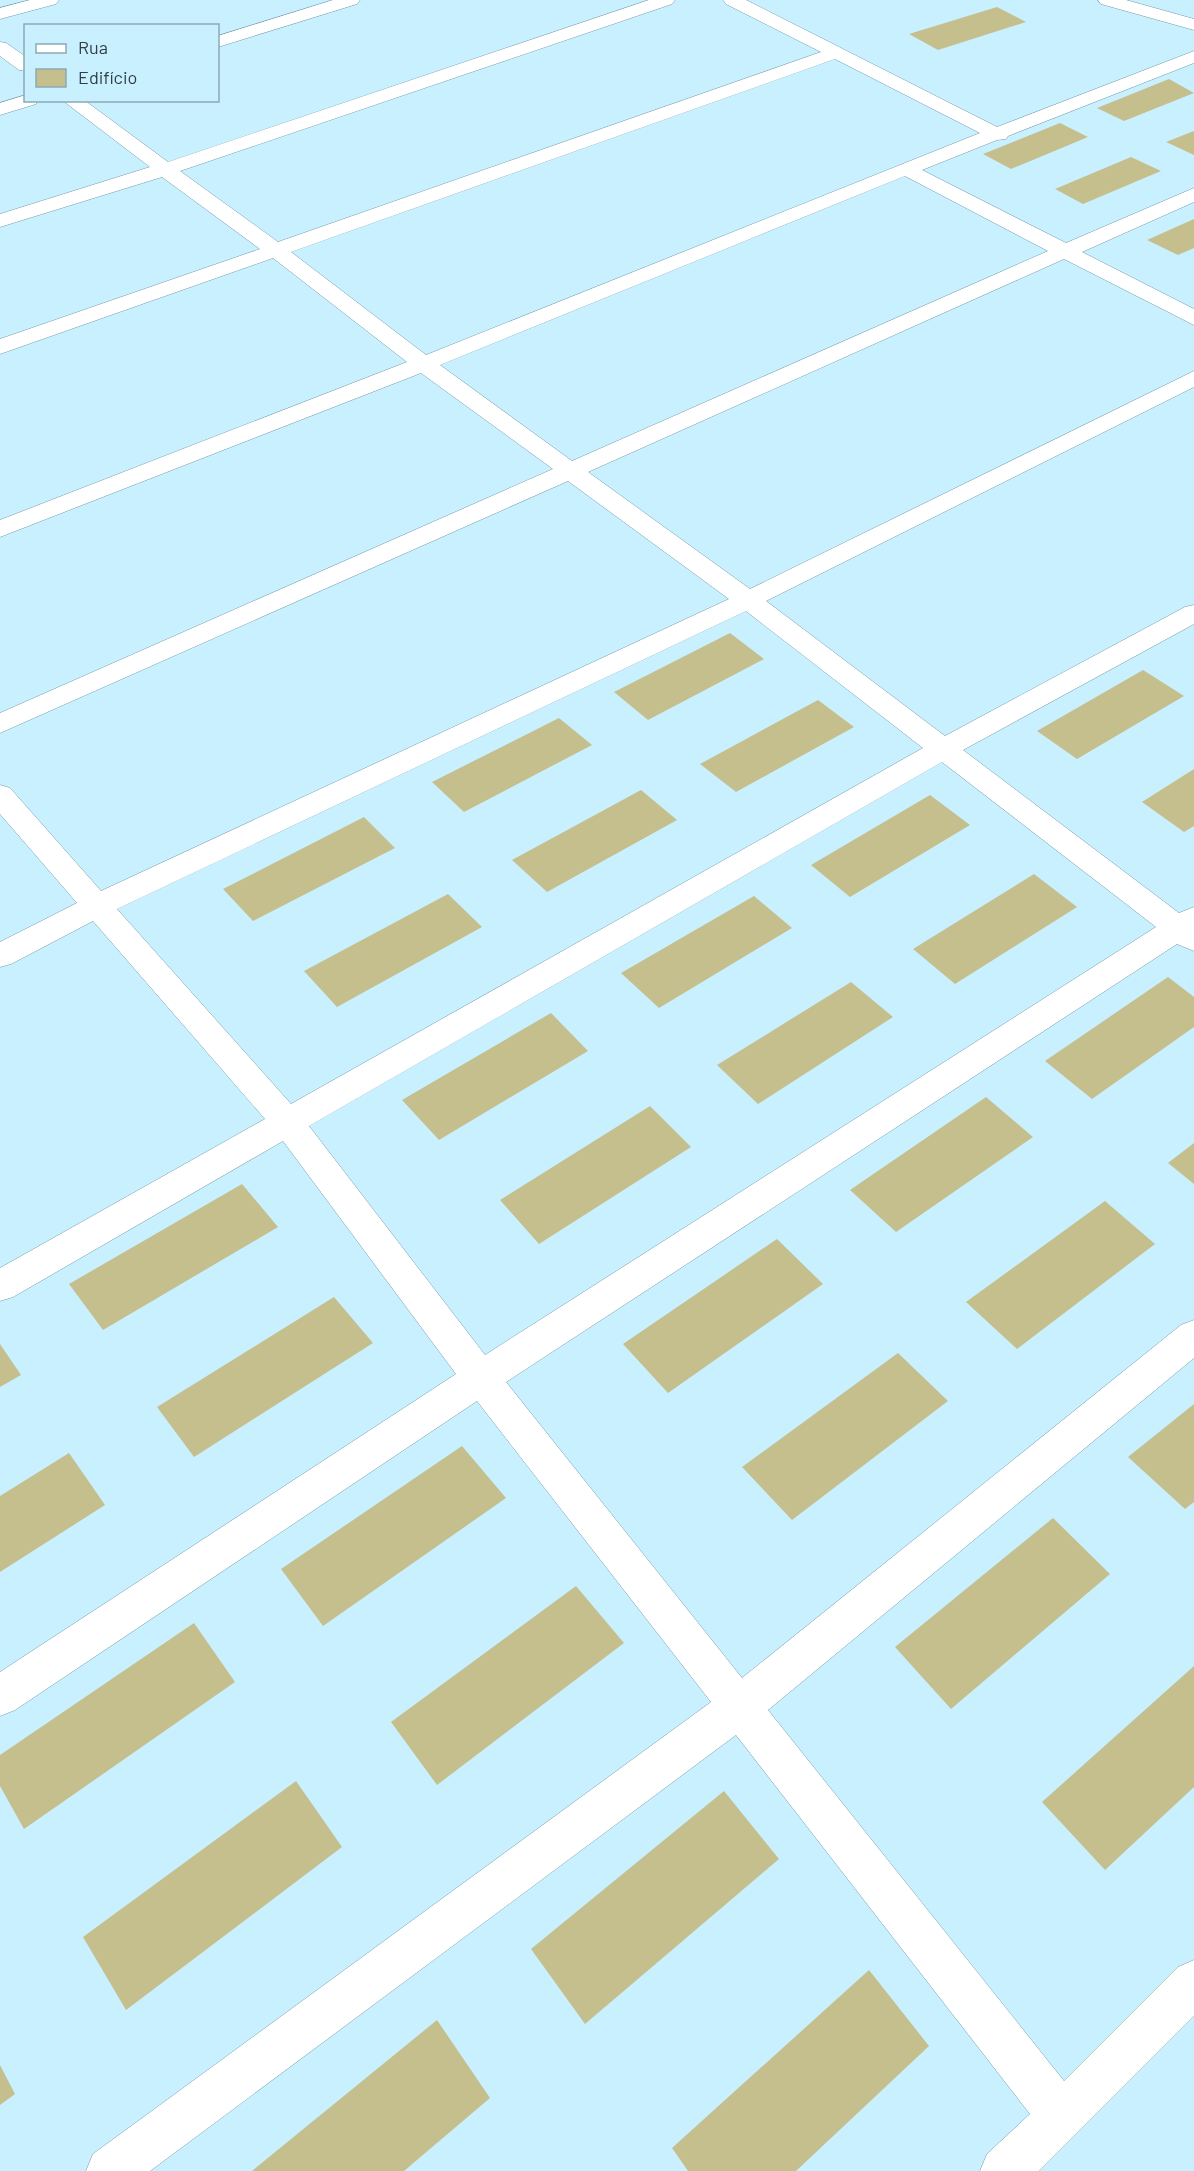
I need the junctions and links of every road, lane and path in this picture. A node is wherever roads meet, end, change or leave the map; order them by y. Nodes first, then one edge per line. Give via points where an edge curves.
1 (50, 0) edge
2 (351, 0) edge
3 (666, 0) edge
4 (732, 0) edge
5 (1107, 0) edge
6 (0, 14) edge
7 (1194, 25) edge
8 (219, 42) edge
9 (0, 46) edge
10 (836, 52) junction
11 (1194, 57) edge
12 (24, 64) edge
13 (24, 102) edge
14 (74, 102) edge
15 (0, 109) edge
16 (999, 135) junction
17 (166, 169) junction
18 (906, 169) junction
19 (1194, 194) edge
20 (0, 221) edge
21 (274, 249) junction
22 (1063, 251) junction
23 (1194, 318) edge
24 (0, 347) edge
25 (423, 364) junction
26 (1194, 378) edge
27 (570, 472) junction
28 (0, 529) edge
29 (748, 600) junction
30 (1194, 613) edge
31 (0, 724) edge
32 (943, 749) junction
33 (0, 795) edge
34 (98, 905) junction
35 (1189, 929) edge
36 (0, 956) edge
37 (288, 1123) junction
38 (0, 1286) edge
39 (1194, 1336) edge
40 (481, 1378) junction
41 (0, 1696) edge
42 (739, 1707) junction
43 (1194, 1983) edge
44 (1062, 2117) junction
45 (110, 2171) edge
46 (1004, 2171) edge

1 - 6 street
2 - 8 street
3 - 17 street
4 - 10 street
5 - 7 street
9 - 12 street
10 - 16 street
10 - 21 street
11 - 16 street
13 - 15 street
14 - 17 street
16 - 18 street
17 - 20 street
17 - 21 street
18 - 22 street
18 - 25 street
19 - 22 street
21 - 24 street
21 - 25 street
22 - 23 street
22 - 27 street
25 - 27 street
25 - 28 street
26 - 29 street
27 - 29 street
27 - 31 street
29 - 32 street
29 - 34 street
30 - 32 street
32 - 35 street
32 - 37 street
33 - 34 street
34 - 36 street
34 - 37 street
35 - 40 street
37 - 38 street
37 - 40 street
39 - 42 street
40 - 41 street
40 - 42 street
42 - 44 street
42 - 45 street
43 - 44 street
44 - 46 street

